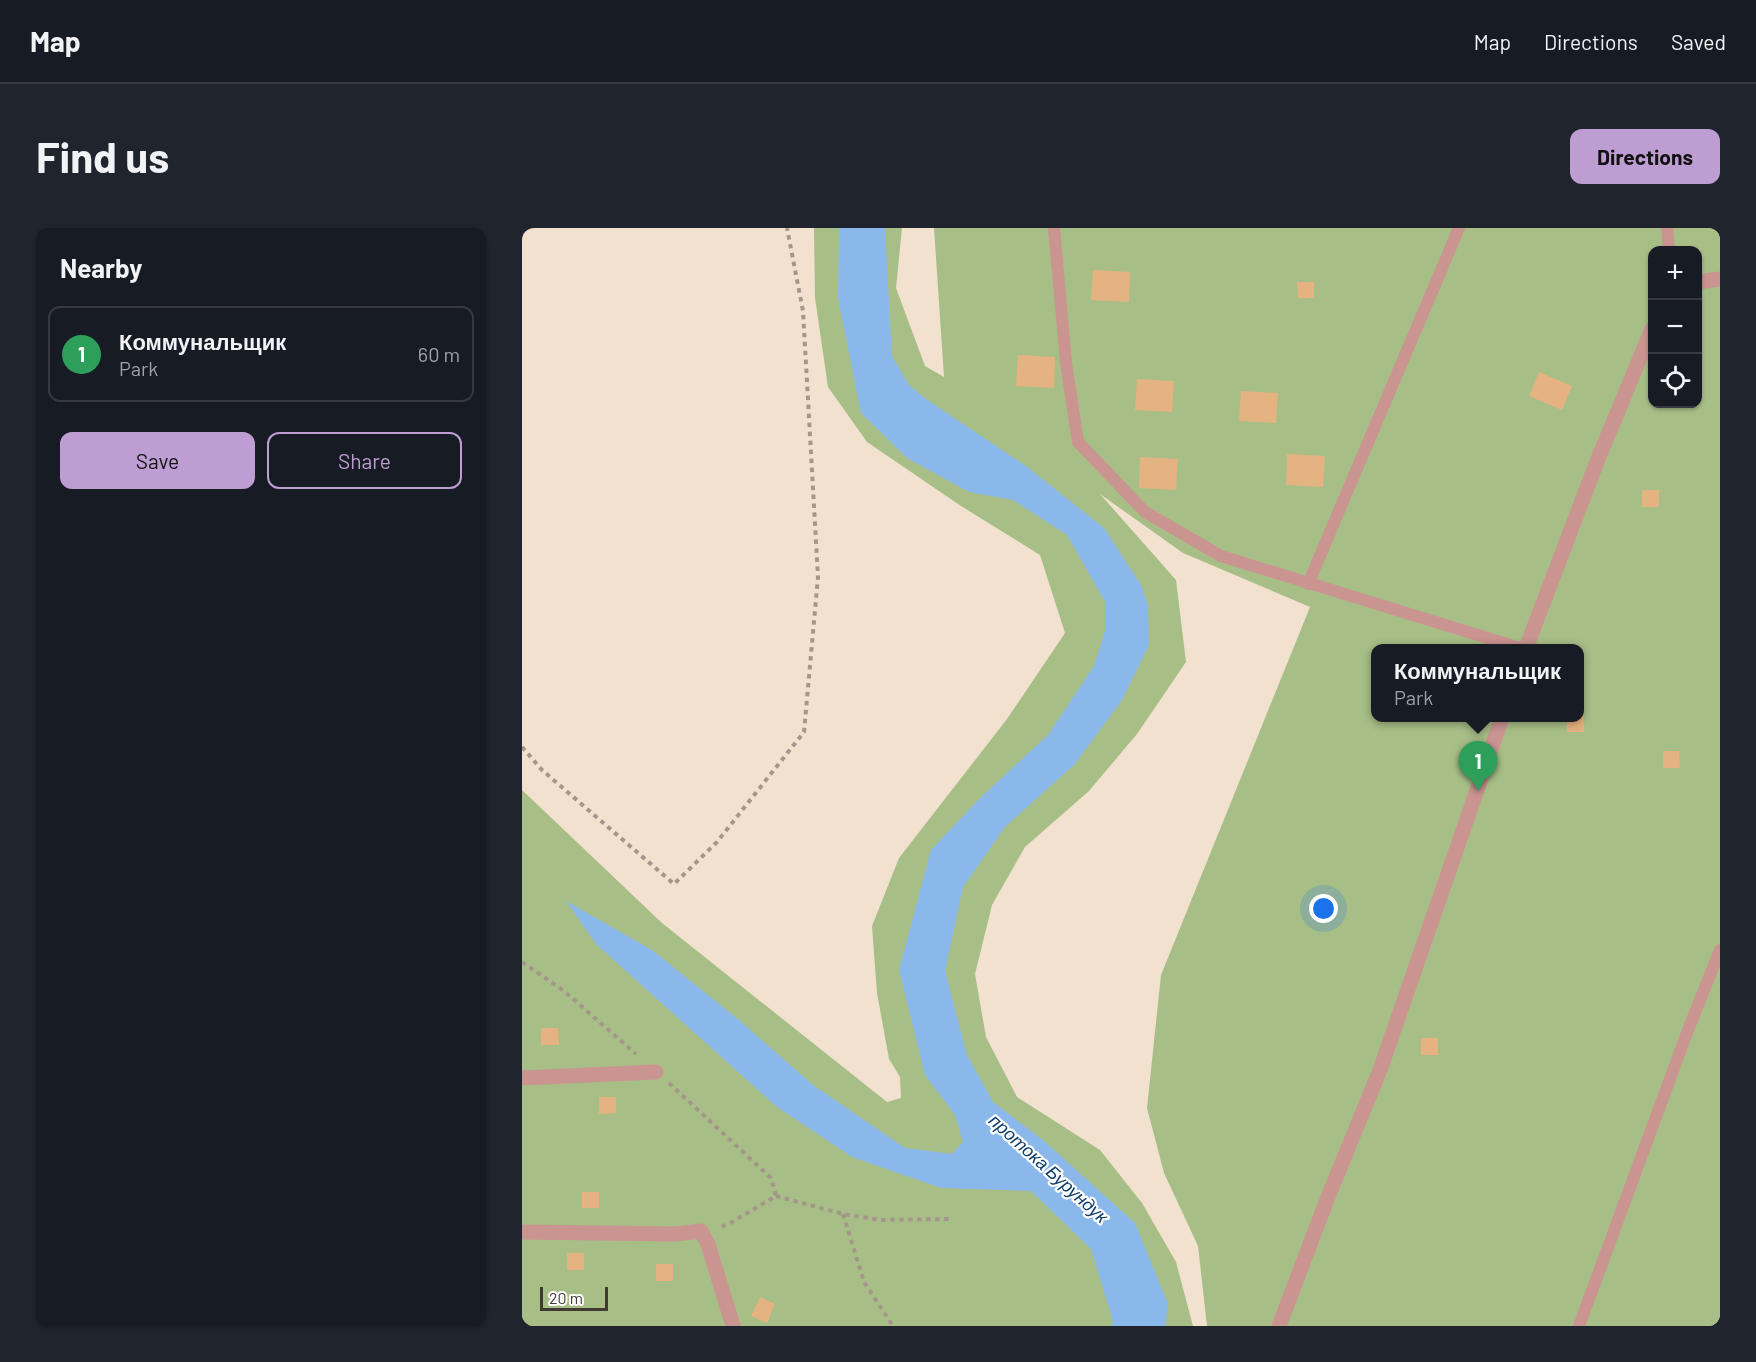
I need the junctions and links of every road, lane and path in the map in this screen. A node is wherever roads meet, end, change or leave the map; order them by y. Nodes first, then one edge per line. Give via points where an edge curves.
1 (787, 228) edge
2 (1054, 228) edge
3 (1459, 228) edge
4 (1667, 228) edge
5 (1669, 246) edge
6 (1720, 279) edge
7 (1702, 281) edge
8 (1648, 341) edge
9 (1308, 584) junction
10 (1507, 644) edge
11 (1528, 644) edge
12 (1500, 722) edge
13 (522, 747) edge
14 (1720, 950) edge
15 (522, 962) edge
16 (656, 1072) junction
17 (522, 1078) edge
18 (776, 1197) junction
19 (843, 1214) junction
20 (951, 1220) dead end
21 (522, 1232) edge
22 (701, 1232) junction
23 (733, 1326) edge
24 (893, 1326) edge
25 (1279, 1326) edge
26 (1579, 1326) edge

1 - 13 path via 803,311 818,577 804,732 717,842 674,884 542,770
2 - 9 lane via 1066,363 1078,442 1145,512 1221,556
3 - 9 lane
4 - 5 lane
6 - 7 street
8 - 11 street
9 - 10 lane
12 - 25 street via 1380,1070
14 - 26 lane
15 - 16 path via 564,991
16 - 17 street
16 - 18 path via 771,1178
18 - 19 path
18 - 22 path via 727,1225
19 - 20 path via 880,1220
19 - 24 path via 864,1282
21 - 22 street
22 - 23 street

